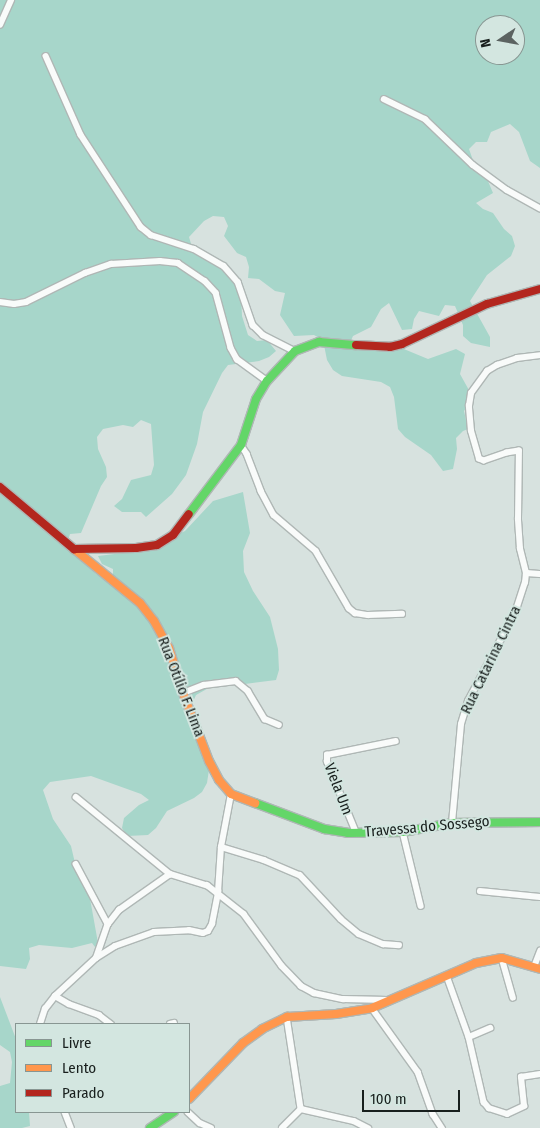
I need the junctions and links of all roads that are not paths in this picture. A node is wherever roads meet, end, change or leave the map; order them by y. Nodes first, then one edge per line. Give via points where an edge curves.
1 (11, 0) edge
2 (0, 25) edge
3 (46, 56) dead end
4 (384, 99) dead end
5 (540, 208) edge
6 (540, 290) edge
7 (0, 302) edge
8 (296, 351) junction
9 (540, 355) edge
10 (267, 381) junction
11 (240, 445) junction
12 (0, 487) edge
13 (74, 549) junction
14 (526, 573) junction
15 (540, 574) edge
16 (402, 614) dead end
17 (183, 693) junction
18 (279, 724) dead end
19 (396, 741) dead end
20 (231, 794) junction
21 (76, 797) dead end
22 (540, 822) edge
23 (452, 823) junction
24 (403, 832) junction
25 (356, 833) junction
26 (221, 847) junction
27 (76, 864) dead end
28 (170, 874) junction
29 (480, 890) dead end
30 (218, 892) junction
31 (540, 897) edge
32 (421, 906) dead end
33 (108, 924) junction
34 (399, 944) dead end
35 (540, 951) edge
36 (96, 958) junction
37 (502, 958) junction
38 (537, 968) edge
39 (447, 976) junction
40 (55, 996) junction
41 (513, 996) dead end
42 (386, 1000) junction
43 (372, 1008) junction
44 (287, 1017) junction
45 (40, 1023) edge
46 (110, 1023) edge
47 (490, 1028) dead end
48 (469, 1037) junction
49 (540, 1074) edge
50 (190, 1098) edge
51 (302, 1108) junction
52 (64, 1113) edge
53 (172, 1113) edge
54 (189, 1113) edge
55 (71, 1128) edge
56 (150, 1128) edge
57 (211, 1128) edge
58 (282, 1128) edge
59 (368, 1128) edge
60 (442, 1128) edge

1 - 2 street
3 - 8 street via 81,135 141,227 151,235 194,249 224,266 238,282 253,325 263,335
4 - 5 street via 425,119 474,165 507,190
6 - 8 street via 487,304 402,344 319,342
7 - 10 street via 26,302 111,264 178,263 199,276 216,293 231,348 237,358
8 - 10 street
9 - 14 street, Rua Catarina Cintra via 517,358 487,371 471,394 469,406 471,431 479,459 484,461 519,452 520,549
10 - 11 street via 256,399
11 - 13 street via 190,514 166,541 136,548
11 - 16 street via 274,514 316,551 349,608 355,613 368,615
12 - 13 street, Rua Otílio F. Lima
13 - 17 street, Rua Otílio F. Lima via 140,603 154,621 169,648
14 - 15 street
14 - 23 street, Rua Catarina Cintra via 526,583 515,613 468,701 461,724
17 - 18 street via 204,685 236,682 248,692 265,719
17 - 20 street, Rua Otílio F. Lima via 209,761
19 - 25 street, Viela Um via 327,755
20 - 25 street, Travessa do Sossego via 324,829
20 - 26 street
21 - 28 street
22 - 23 street, Travessa do Sossego
23 - 24 street, Travessa do Sossego
24 - 25 street, Travessa do Sossego
24 - 32 street
26 - 30 street
26 - 34 street via 300,875 359,934 377,943
27 - 33 street
28 - 30 street via 207,885
28 - 33 street via 131,900
29 - 31 street
30 - 36 street via 212,924 206,933 189,930 154,932 115,946
30 - 42 street via 244,914 301,986 314,993 344,999
33 - 36 street
35 - 38 street
36 - 40 street
37 - 38 street
37 - 39 street via 476,963
37 - 41 street
39 - 42 street
39 - 48 street
40 - 45 street via 45,1009
40 - 46 street
42 - 43 street
43 - 44 street
43 - 60 street via 418,1072 433,1114
44 - 50 street via 243,1043
44 - 51 street
47 - 48 street
48 - 49 street via 484,1102 496,1112 507,1114 524,1106 521,1077
51 - 58 street
51 - 59 street via 354,1121
52 - 55 street
53 - 56 street
54 - 57 street

